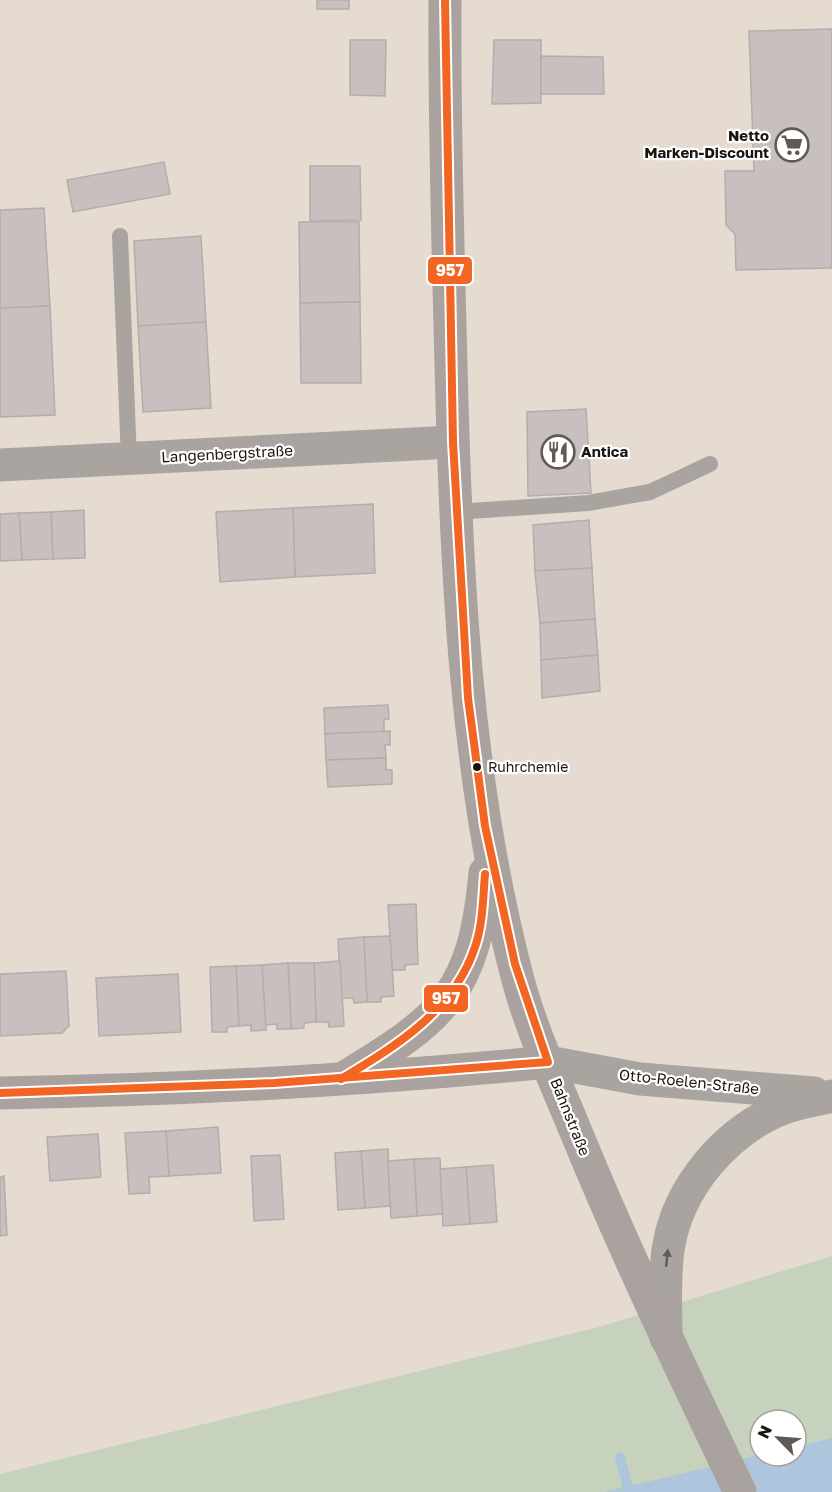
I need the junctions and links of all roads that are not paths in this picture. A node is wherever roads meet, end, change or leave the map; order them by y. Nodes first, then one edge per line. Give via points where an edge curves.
1 (444, 0) edge
2 (120, 236) dead end
3 (453, 442) junction
4 (129, 459) junction
5 (710, 464) dead end
6 (0, 465) edge
7 (456, 513) junction
8 (485, 826) junction
9 (548, 1062) junction
10 (338, 1081) junction
11 (0, 1093) edge
12 (832, 1095) edge
13 (666, 1338) junction
14 (740, 1492) edge

1 - 3 main road, Bahnstraße
2 - 4 lane
3 - 4 street, Langenbergstraße
3 - 7 main road, Bahnstraße
4 - 6 street, Langenbergstraße
5 - 7 lane via 650,492 588,503
7 - 8 main road, Bahnstraße via 468,698
8 - 9 main road, Bahnstraße via 519,983
8 - 10 main road via 481,920 466,971 433,1016 385,1053
9 - 10 main road
9 - 12 street, Otto-Roelen-Straße via 640,1079
9 - 13 main road, Bahnstraße
10 - 11 main road
13 -> 12 street, Otto-Roelen-Straße via 669,1248 687,1195 702,1171 741,1132 787,1106
13 - 14 main road, Bahnstraße

